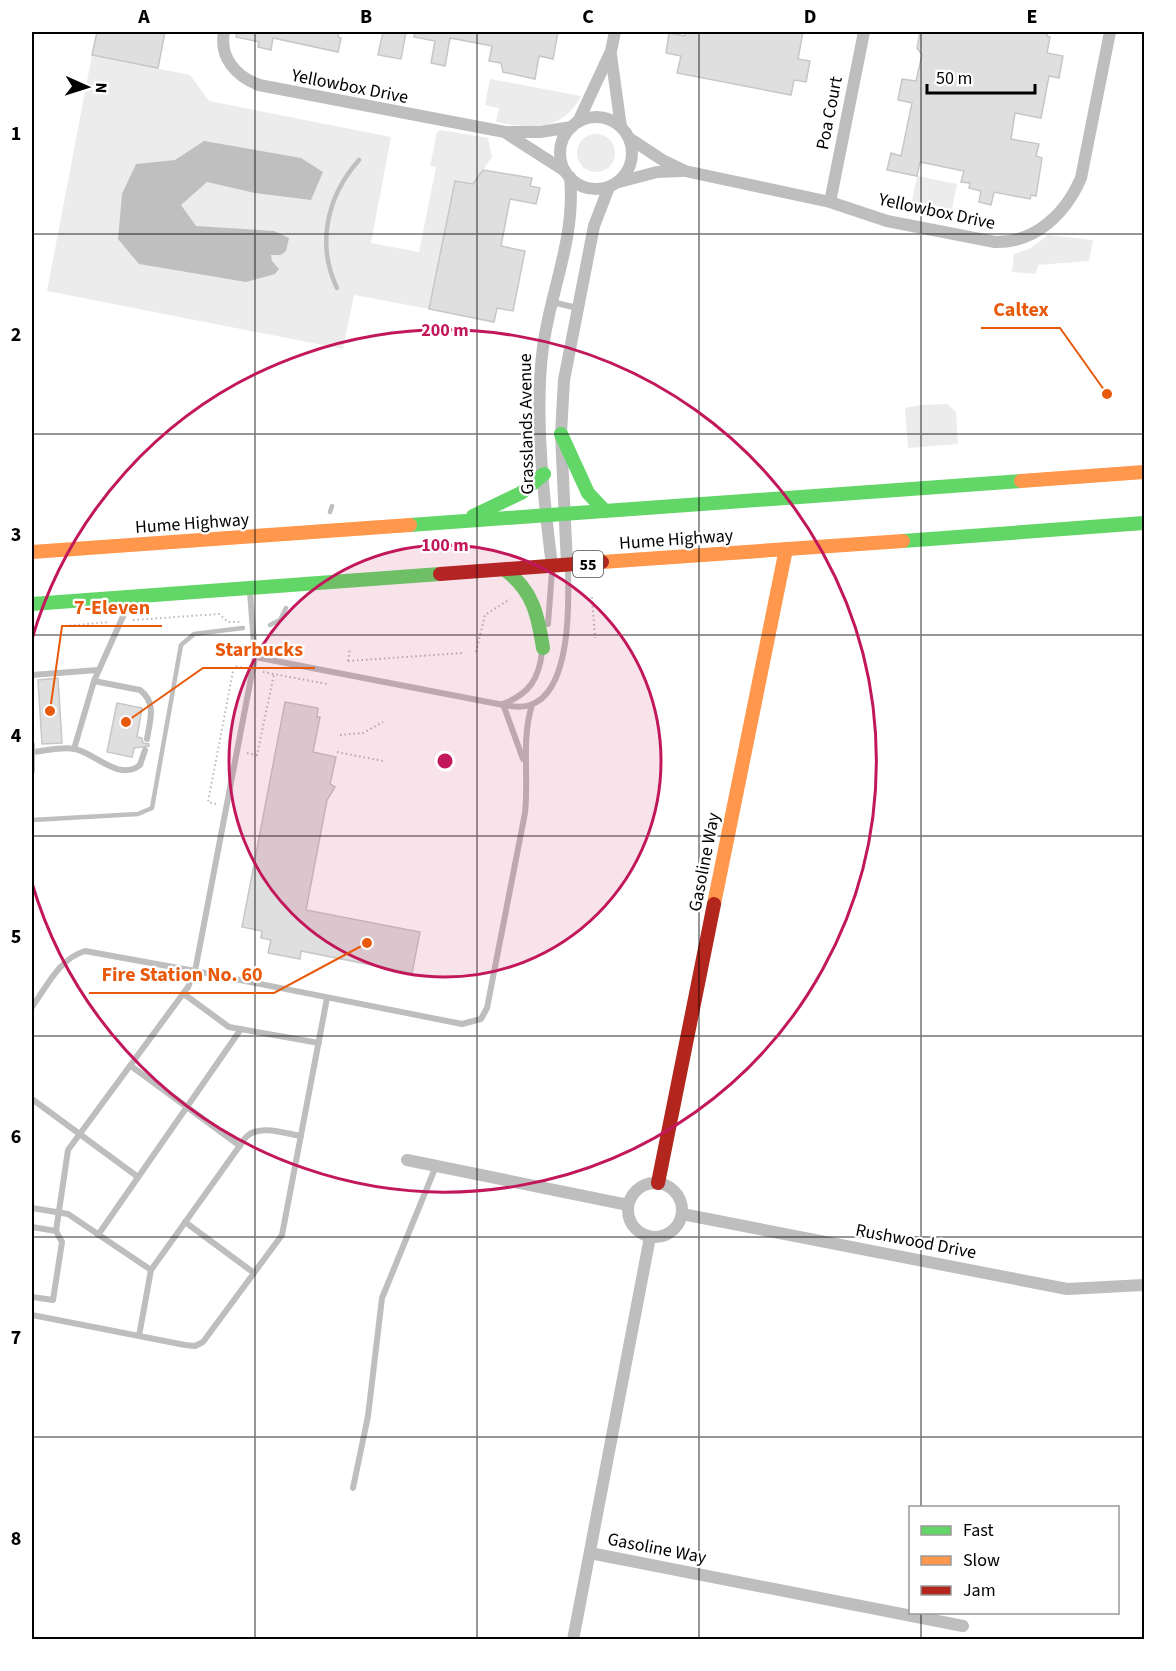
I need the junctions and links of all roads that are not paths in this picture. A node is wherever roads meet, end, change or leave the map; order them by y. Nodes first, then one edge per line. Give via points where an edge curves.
1 (224, 32) edge
2 (615, 32) edge
3 (864, 32) edge
4 (1110, 32) edge
5 (611, 51) junction
6 (575, 124) junction
7 (621, 126) junction
8 (505, 132) junction
9 (629, 138) junction
10 (685, 171) junction
11 (567, 174) junction
12 (612, 185) junction
13 (830, 202) junction
14 (552, 302) junction
15 (577, 308) junction
16 (561, 434) junction
17 (1144, 472) edge
18 (544, 474) junction
19 (605, 511) junction
20 (564, 514) junction
21 (546, 515) junction
22 (464, 521) junction
23 (1144, 523) edge
24 (786, 549) junction
25 (32, 552) edge
26 (567, 565) junction
27 (552, 566) junction
28 (505, 570) junction
29 (250, 588) junction
30 (131, 597) junction
31 (32, 604) edge
32 (543, 648) junction
33 (255, 657) junction
34 (98, 670) junction
35 (32, 675) edge
36 (94, 681) junction
37 (503, 704) junction
38 (532, 705) junction
39 (147, 739) dead end
40 (32, 745) edge
41 (74, 749) junction
42 (145, 750) dead end
43 (32, 752) edge
44 (32, 771) edge
45 (528, 771) junction
46 (195, 971) junction
47 (184, 993) junction
48 (327, 998) junction
49 (32, 1007) edge
50 (241, 1029) junction
51 (318, 1043) junction
52 (131, 1066) junction
53 (32, 1099) edge
54 (187, 1107) junction
55 (80, 1134) junction
56 (301, 1136) junction
57 (240, 1146) junction
58 (407, 1160) dead end
59 (436, 1166) junction
60 (138, 1177) junction
61 (658, 1183) junction
62 (628, 1205) junction
63 (32, 1208) edge
64 (58, 1213) junction
65 (682, 1214) junction
66 (185, 1222) junction
67 (32, 1227) edge
68 (56, 1231) junction
69 (99, 1235) junction
70 (650, 1237) junction
71 (151, 1270) junction
72 (254, 1273) junction
73 (1144, 1285) edge
74 (32, 1296) edge
75 (32, 1315) edge
76 (140, 1336) junction
77 (353, 1488) dead end
78 (590, 1553) junction
79 (963, 1626) dead end
80 (573, 1640) edge

1 - 8 street, Yellowbox Drive via 226,56 244,80 290,93
2 - 5 street
3 - 13 street, Poa Court
4 - 13 street, Yellowbox Drive via 1081,178 1066,206 1027,237 995,242 887,221
5 - 6 street
5 - 7 street
6 - 7 street via 600,117
6 - 8 street via 540,132
6 - 11 street via 561,147
7 - 9 street
8 - 11 street
9 - 10 street
9 - 12 street via 629,168
10 - 12 street via 657,172
10 - 13 street, Yellowbox Drive
11 - 12 street via 588,188
11 - 14 street, Grasslands Avenue via 572,218
12 - 15 street, Grasslands Avenue via 594,226
14 - 15 lane
14 - 18 street, Grasslands Avenue via 541,382
15 - 16 street, Grasslands Avenue via 564,380
16 - 19 main road via 588,493
16 - 20 street, Grasslands Avenue
17 - 19 main road, Hume Highway
18 - 21 street, Grasslands Avenue
18 - 22 main road via 521,493
19 - 20 main road, Hume Highway
20 - 21 main road, Hume Highway
20 - 26 street, Grasslands Avenue
21 - 22 main road, Hume Highway
21 - 27 street, Grasslands Avenue
22 - 25 main road, Hume Highway
23 - 24 main road, Hume Highway / 55
24 - 26 main road, Hume Highway / 55
24 - 61 main road, Gasoline Way
26 - 27 main road, Hume Highway / 55
26 - 38 lane via 568,620 560,663 547,694
27 - 28 main road, Hume Highway / 55
27 - 32 lane via 550,615
28 - 29 main road, Hume Highway / 55
28 - 32 main road via 519,578 529,592
29 - 30 main road, Hume Highway / 55
29 - 33 lane
30 - 31 main road, Hume Highway / 55
30 - 34 lane
32 - 37 lane via 532,686
33 - 37 lane
33 - 46 lane
34 - 35 lane
34 - 36 lane
36 - 39 lane via 146,694 152,705
36 - 41 lane
37 - 38 lane
37 - 45 lane
38 - 45 lane via 526,731
40 - 43 lane
41 - 42 lane via 104,764 129,770 140,765
41 - 43 lane
43 - 44 lane
45 - 48 lane via 525,813 487,1008 481,1019 462,1024
46 - 47 lane
46 - 48 lane
46 - 49 lane via 85,951 62,963
47 - 50 lane via 229,1027
47 - 52 lane
48 - 51 lane
50 - 51 lane
50 - 54 lane
51 - 56 lane
52 - 54 lane
52 - 55 lane
53 - 55 lane
54 - 57 lane
54 - 60 lane
55 - 60 lane
55 - 64 lane via 68,1150
56 - 57 lane via 252,1131
56 - 72 lane via 282,1235
57 - 66 lane
58 - 59 street
59 - 62 street
59 - 77 lane via 382,1298 368,1416
60 - 69 lane
61 - 62 street via 642,1186
61 - 65 street via 667,1185 679,1197
62 - 70 street via 630,1222
63 - 64 lane
64 - 68 lane
64 - 69 lane via 68,1214
65 - 70 street via 680,1222 667,1235
65 - 73 street, Rushwood Drive via 1067,1289
66 - 71 lane
66 - 72 lane
67 - 68 lane
68 - 74 lane via 62,1242 53,1300
69 - 71 lane
70 - 78 street, Gasoline Way
71 - 76 lane
72 - 76 lane via 203,1342 195,1346
75 - 76 lane
78 - 79 street, Gasoline Way
78 - 80 street

